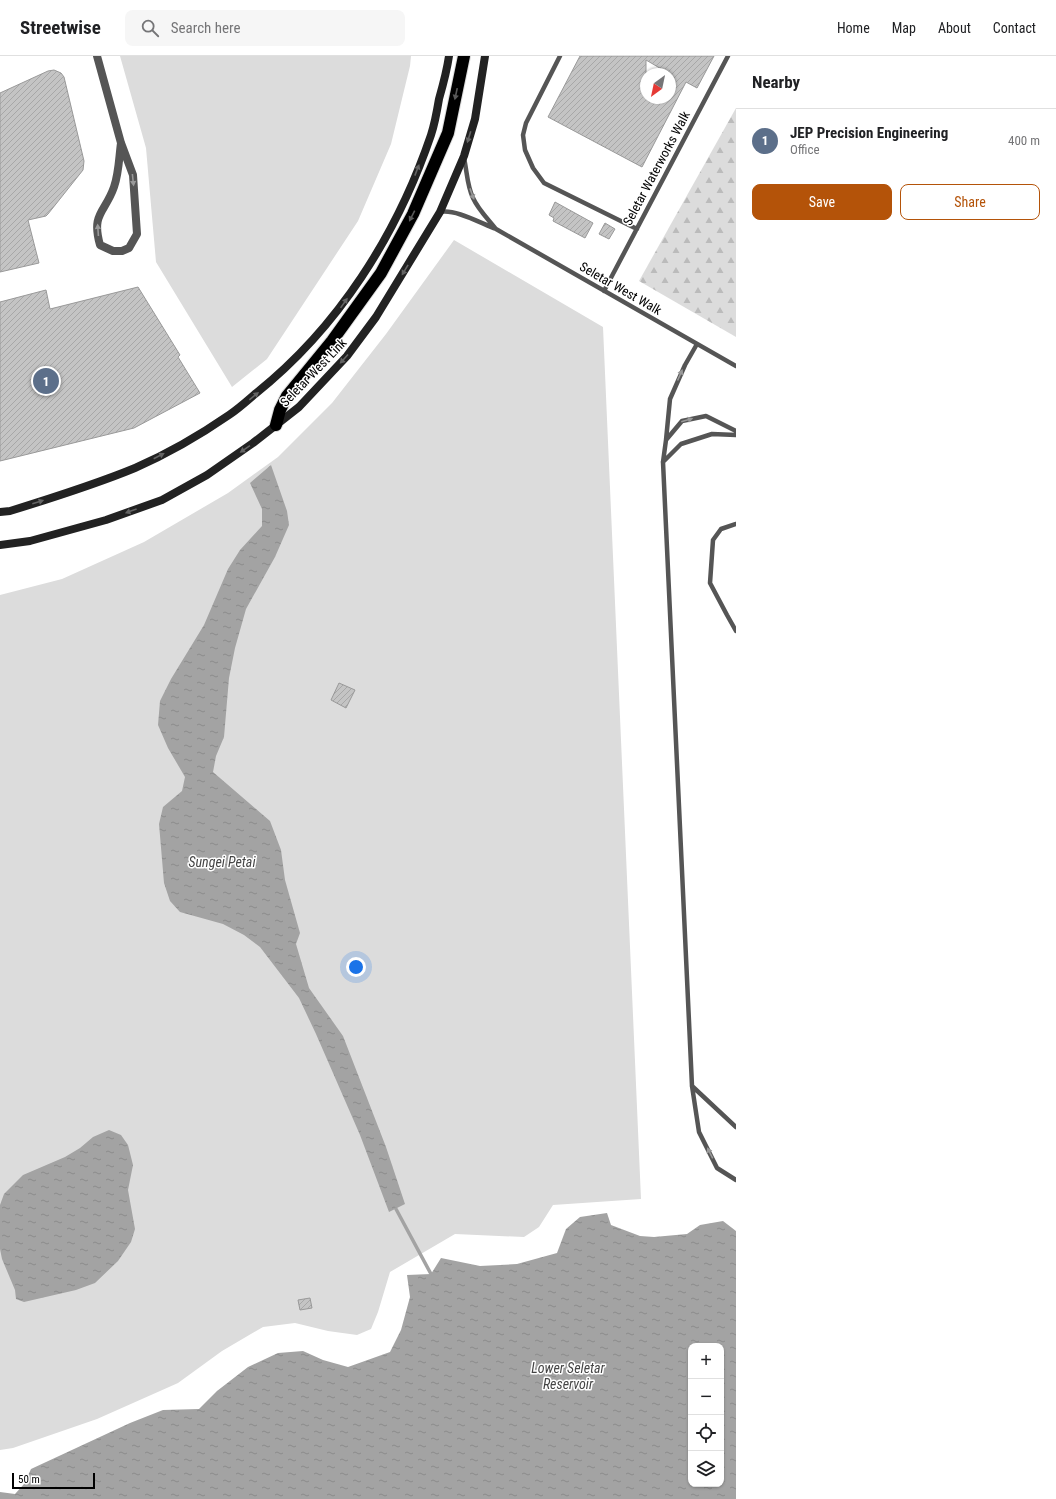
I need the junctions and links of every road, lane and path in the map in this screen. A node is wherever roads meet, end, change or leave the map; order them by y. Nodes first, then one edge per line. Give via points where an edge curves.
1 (97, 56) edge
2 (449, 56) edge
3 (464, 56) edge
4 (485, 56) edge
5 (560, 56) edge
6 (728, 56) edge
7 (121, 143) junction
8 (464, 156) junction
9 (440, 212) junction
10 (496, 229) junction
11 (636, 229) junction
12 (604, 291) junction
13 (697, 344) junction
14 (736, 366) edge
15 (276, 425) junction
16 (736, 431) edge
17 (736, 435) edge
18 (666, 440) junction
19 (663, 462) junction
20 (0, 512) edge
21 (736, 524) edge
22 (0, 545) edge
23 (736, 631) edge
24 (692, 1086) junction
25 (736, 1127) edge
26 (736, 1180) edge

1 - 7 street
20 -> 2 main road, Seletar West Link via 80,489 136,468 182,444 230,415 270,383 300,354 333,318 360,279 383,243 409,193 431,134
3 -> 15 highway via 448,133 413,214 382,273 287,396
4 -> 8 main road, Seletar West Link via 475,119
5 - 11 lane via 526,123 523,135 525,150 533,168 544,183
6 - 11 lane, Seletar Waterworks Walk
7 -> 7 street via 133,175 137,234 129,248 113,251 100,246 96,229 98,218 114,187
8 - 9 main road, Seletar West Link
8 -> 10 lane, Seletar West Walk via 473,198
9 - 10 lane, Seletar West Walk via 454,213
9 -> 15 main road, Seletar West Link via 376,317 347,356 299,407
10 - 12 lane, Seletar West Walk
11 - 12 lane, Seletar Waterworks Walk
12 - 13 lane, Seletar West Walk
13 - 14 lane, Seletar West Walk
18 -> 13 lane via 670,398
15 -> 22 main road, Seletar West Link via 207,475 162,500 98,522
18 -> 16 lane via 682,420 706,416
17 - 19 lane via 712,434 681,444
18 - 19 lane
19 - 24 lane
21 - 23 lane via 721,529 713,540 710,583
24 - 25 lane
26 -> 24 lane via 718,1168 699,1132

